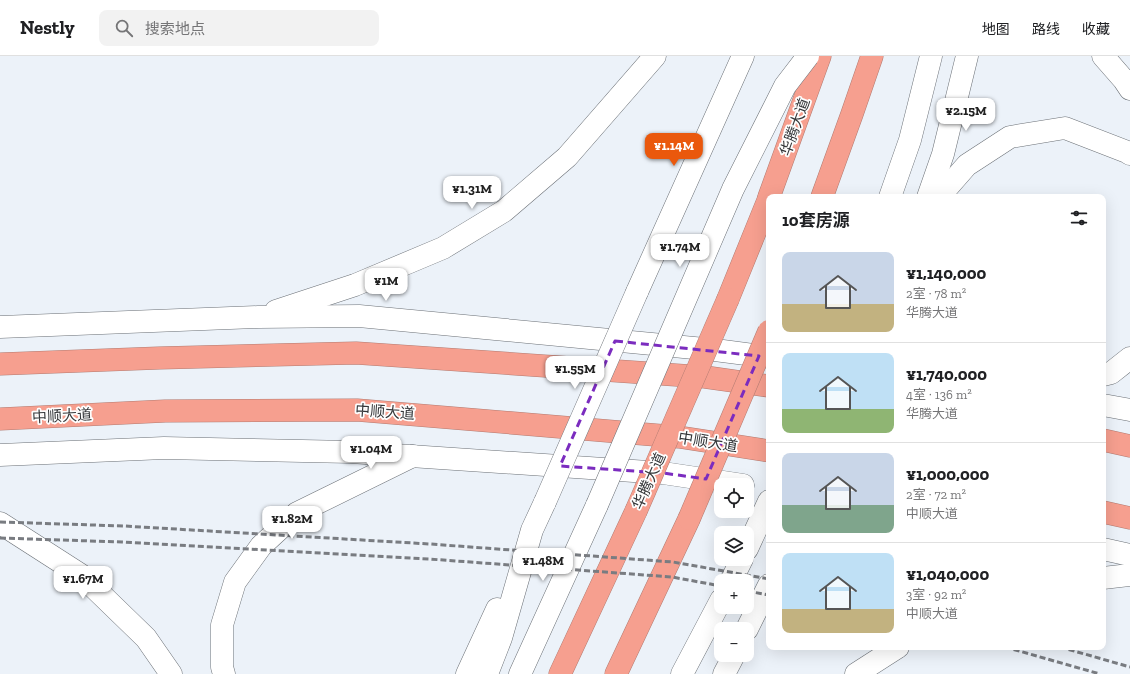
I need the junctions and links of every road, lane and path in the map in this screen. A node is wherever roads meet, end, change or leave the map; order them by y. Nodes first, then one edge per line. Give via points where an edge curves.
1 (655, 56) edge
2 (743, 56) edge
3 (808, 56) edge
4 (820, 56) edge
5 (872, 56) edge
6 (931, 56) edge
7 (967, 56) edge
8 (1103, 56) edge
9 (1130, 89) edge
10 (1130, 154) edge
11 (770, 194) edge
12 (823, 194) edge
13 (891, 194) edge
14 (929, 194) edge
15 (942, 194) edge
16 (766, 205) edge
17 (258, 317) junction
18 (0, 327) edge
19 (766, 338) edge
20 (766, 357) edge
21 (1130, 358) edge
22 (0, 364) edge
23 (1106, 375) edge
24 (766, 386) edge
25 (1106, 406) edge
26 (1130, 410) edge
27 (0, 419) edge
28 (1106, 441) edge
29 (1130, 446) edge
30 (766, 451) edge
31 (0, 455) edge
32 (413, 456) junction
33 (714, 480) edge
34 (754, 487) edge
35 (766, 489) edge
36 (766, 508) edge
37 (1106, 513) edge
38 (1130, 518) edge
39 (0, 523) edge
40 (532, 530) junction
41 (754, 535) edge
42 (1106, 550) edge
43 (1130, 555) edge
44 (1130, 575) edge
45 (1106, 578) edge
46 (766, 591) edge
47 (714, 613) edge
48 (750, 622) edge
49 (893, 650) edge
50 (730, 662) edge
51 (171, 674) edge
52 (224, 674) edge
53 (468, 674) edge
54 (487, 674) edge
55 (520, 674) edge
56 (560, 674) edge
57 (616, 674) edge
58 (682, 674) edge
59 (724, 674) edge
60 (856, 674) edge

1 - 17 main road via 567,157 504,210 443,248 355,285
2 - 40 main road, bridge
3 - 55 main road, bridge via 785,86 733,189 597,505
4 - 11 highway, 华腾大道
5 - 12 highway
6 - 13 main road via 910,140
7 - 14 main road via 943,154
8 - 9 main road
10 - 15 main road via 1065,128 1010,137 967,165
16 - 56 highway, 华腾大道, bridge via 636,511
17 - 18 main road
17 - 20 main road via 359,316
19 - 57 highway, bridge via 689,519
21 - 23 main road
22 - 24 highway via 356,353 705,378
25 - 26 main road
27 - 30 highway, 中顺大道 via 165,411 357,410 680,437
28 - 29 highway
31 - 32 main road via 164,448 351,452
32 - 33 main road via 663,472
32 - 52 main road via 297,513 261,546 235,582 222,625
34 - 35 main road
36 - 41 main road
37 - 38 highway
39 - 51 main road via 81,575 146,638
40 - 53 main road
40 - 54 main road via 501,638
42 - 43 main road
44 - 45 main road
46 - 48 main road
47 - 58 main road
49 - 60 main road
50 - 59 main road

